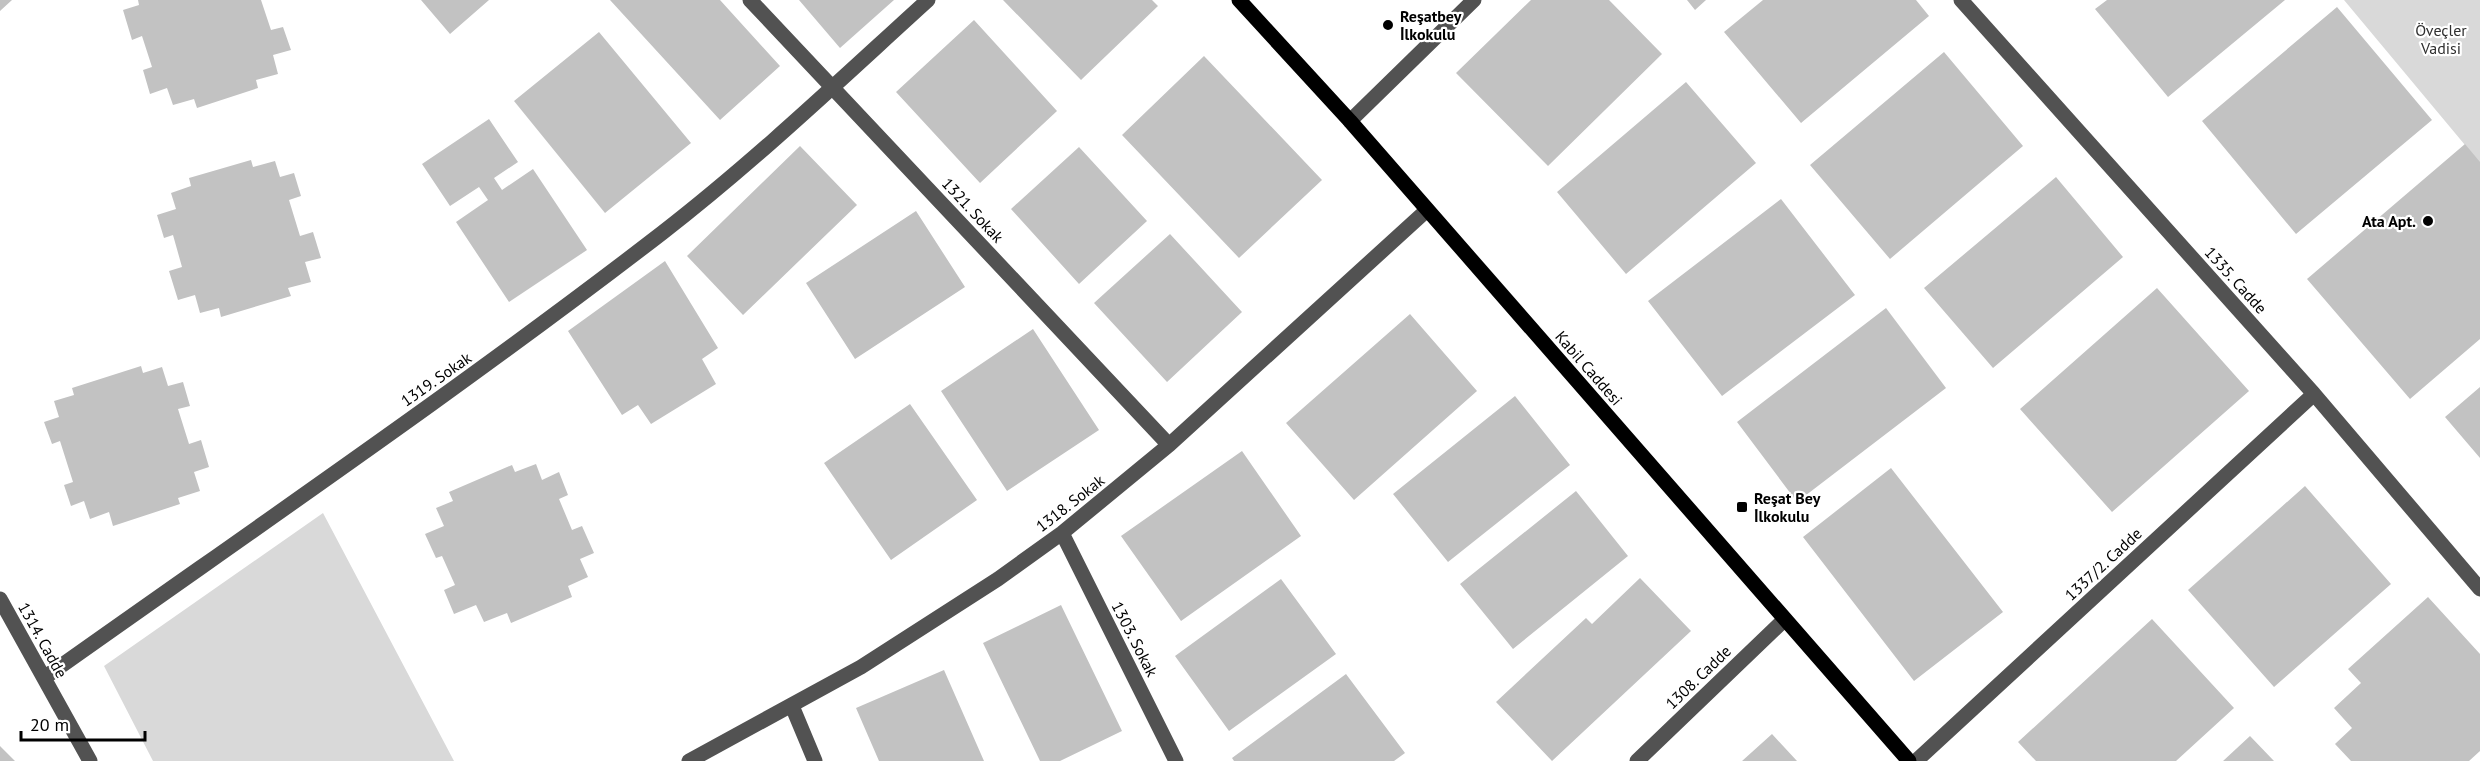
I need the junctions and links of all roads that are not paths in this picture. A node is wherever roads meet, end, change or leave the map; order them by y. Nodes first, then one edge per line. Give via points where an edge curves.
1 (750, 0) edge
2 (927, 0) edge
3 (1239, 0) edge
4 (1474, 0) edge
5 (1961, 0) edge
6 (832, 87) junction
7 (1350, 121) junction
8 (1427, 210) junction
9 (2314, 394) junction
10 (1169, 446) junction
11 (1062, 533) junction
12 (2480, 590) edge
13 (0, 599) edge
14 (1784, 620) junction
15 (44, 678) junction
16 (792, 706) junction
17 (90, 761) edge
18 (689, 761) edge
19 (814, 761) edge
20 (1176, 761) edge
21 (1637, 761) edge
22 (1909, 761) edge
23 (1917, 761) edge

1 - 6 street, 1321. Sokak
2 - 6 street, 1319. Sokak
3 - 7 main road, Kabil Caddesi
4 - 7 street
5 - 9 street, 1335. Cadde
6 - 10 street, 1321. Sokak
6 - 15 street, 1319. Sokak via 673,224 550,318
7 - 8 main road, Kabil Caddesi
8 - 10 street, 1318. Sokak
8 - 14 main road, Kabil Caddesi
9 - 12 street, 1335. Cadde
9 - 23 street, 1337/2. Cadde
10 - 11 street, 1318. Sokak
11 - 16 street, 1318. Sokak via 920,630
11 - 20 street, 1303. Sokak
13 - 15 street, 1314. Cadde
14 - 21 street, 1308. Cadde
14 - 22 main road, Kabil Caddesi
15 - 17 street, 1314. Cadde
16 - 18 street, 1318. Sokak
16 - 19 street

